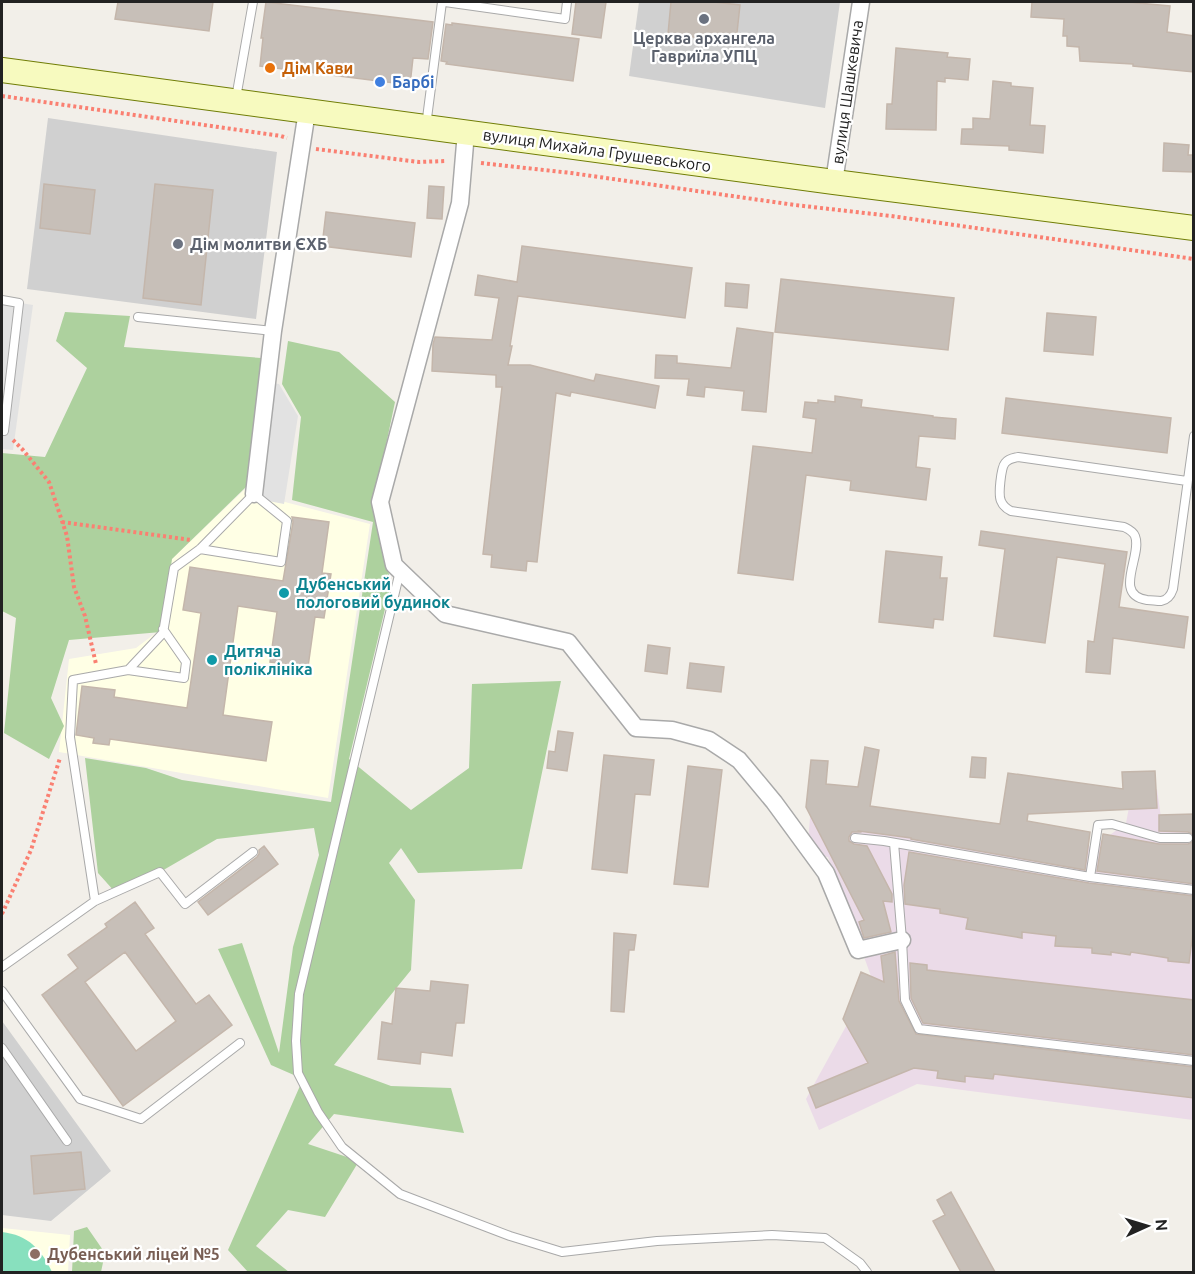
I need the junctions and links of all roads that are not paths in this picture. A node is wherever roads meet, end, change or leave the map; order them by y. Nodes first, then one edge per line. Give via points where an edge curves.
1 (253, 2) edge
2 (443, 2) edge
3 (567, 2) edge
4 (861, 2) edge
5 (2, 70) edge
6 (236, 102) junction
7 (307, 111) junction
8 (426, 127) junction
9 (466, 132) junction
10 (834, 182) junction
11 (1194, 228) edge
12 (2, 300) edge
13 (138, 318) dead end
14 (273, 331) junction
15 (4, 431) road end
16 (1194, 436) edge
17 (1188, 481) dead end
18 (254, 494) junction
19 (203, 546) junction
20 (400, 571) junction
21 (164, 629) junction
22 (128, 670) junction
23 (855, 838) dead end
24 (1188, 838) dead end
25 (894, 843) junction
26 (253, 852) dead end
27 (1090, 877) junction
28 (1194, 890) edge
29 (94, 902) junction
30 (902, 940) junction
31 (2, 967) edge
32 (2, 991) edge
33 (240, 1043) dead end
34 (2, 1048) edge
35 (1194, 1060) edge
36 (66, 1141) dead end
37 (867, 1272) edge

1 - 6 lane
2 - 3 lane via 565,19
2 - 8 lane
4 - 10 street, вулиця Шашкевича
5 - 6 main road, вулиця Михайла Грушевського
6 - 7 main road, вулиця Михайла Грушевського
7 - 8 main road, вулиця Михайла Грушевського
7 - 14 street
8 - 9 main road, вулиця Михайла Грушевського
9 - 10 main road, вулиця Михайла Грушевського
9 - 20 street via 459,203 380,502 394,565
10 - 11 main road, вулиця Михайла Грушевського
12 - 15 lane via 19,303
13 - 14 lane
14 - 18 street
16 - 17 lane via 1173,589 1165,600 1142,599 1131,590 1136,544 1131,530 1011,511 1005,508 1000,495 1005,463 1018,457
18 - 19 lane
18 - 19 lane via 287,521 281,562
19 - 21 lane via 174,568
20 - 30 street via 445,614 568,642 636,728 672,730 709,740 739,760 826,873 858,950
20 - 37 lane via 299,994 298,1073 324,1120 342,1147 400,1194 562,1252 657,1240 772,1235 825,1238
21 - 22 lane
21 - 22 lane via 186,662 184,678
22 - 29 lane via 73,680 70,737
23 - 25 lane
24 - 27 lane via 1160,838 1112,824 1098,825
25 - 27 lane
25 - 30 lane
26 - 29 lane via 185,904 160,872
27 - 28 lane
29 - 31 lane
30 - 35 lane via 905,1000 919,1029
32 - 33 lane via 80,1099 141,1119
34 - 36 lane

